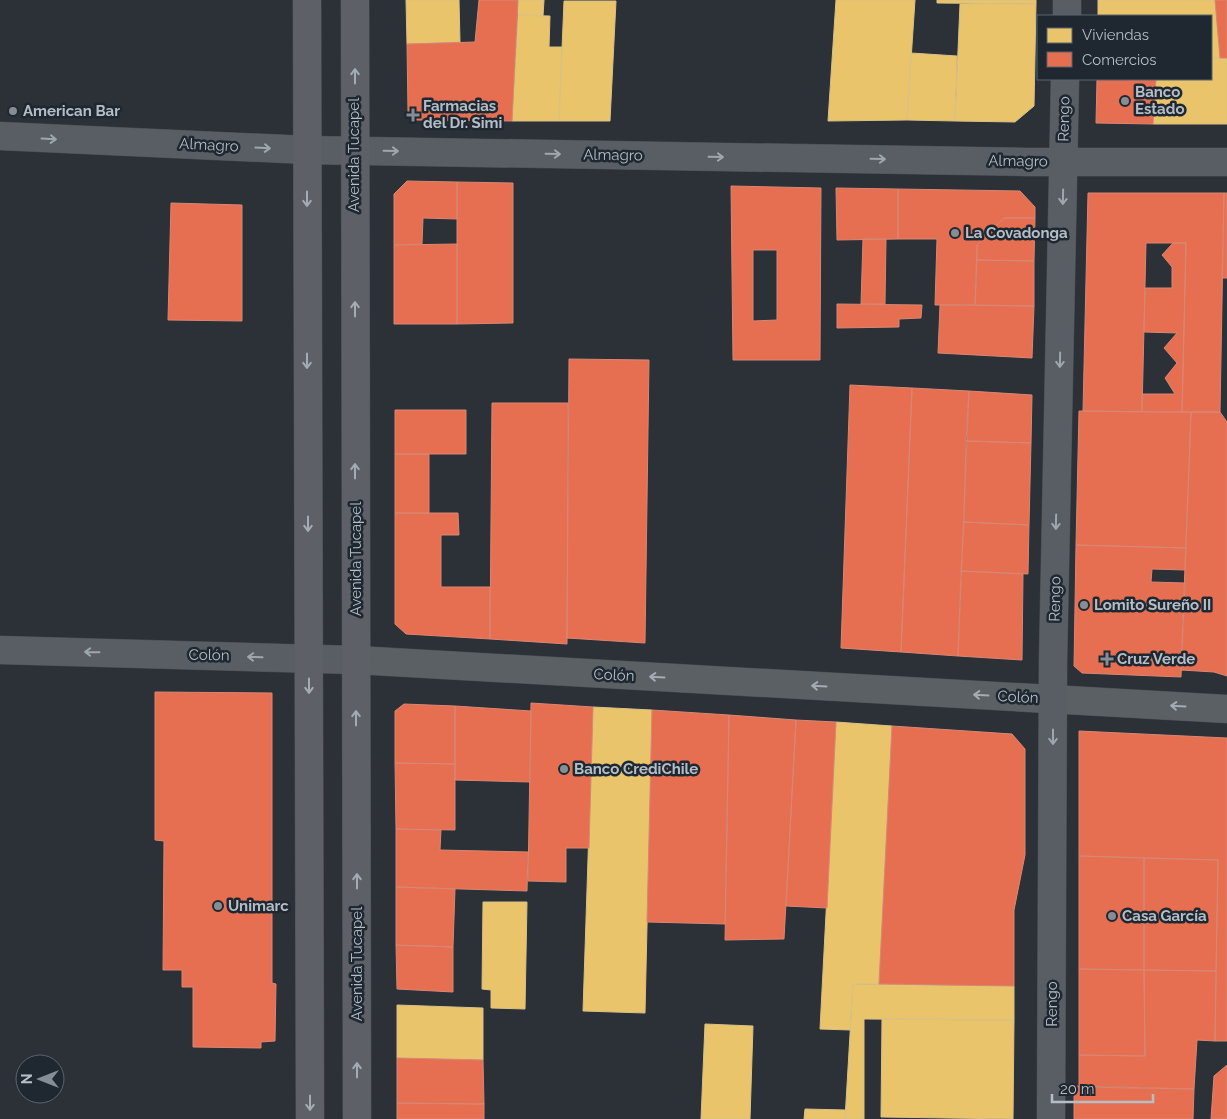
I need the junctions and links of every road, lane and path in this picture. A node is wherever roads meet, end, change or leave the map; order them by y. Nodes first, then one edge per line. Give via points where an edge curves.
1 (307, 0) edge
2 (355, 0) edge
3 (1067, 0) edge
4 (1066, 15) edge
5 (1065, 80) edge
6 (0, 136) edge
7 (307, 150) junction
8 (354, 151) junction
9 (1064, 162) junction
10 (1227, 162) edge
11 (0, 650) edge
12 (309, 659) junction
13 (356, 660) junction
14 (1053, 699) junction
15 (1227, 709) edge
16 (310, 1119) edge
17 (357, 1119) edge
18 (1051, 1119) edge

1 - 7 main road
8 -> 2 main road, Avenida Tucapel
3 - 4 street
5 - 9 street, Rengo
6 -> 7 street, Almagro
7 - 8 street, Almagro
7 -> 12 main road
8 -> 9 street, Almagro
13 -> 8 main road, Avenida Tucapel
9 - 10 street, Almagro
9 -> 14 street, Rengo
12 -> 11 street, Colón
12 - 13 street, Colón
12 -> 16 main road
14 -> 13 street, Colón
17 -> 13 main road, Avenida Tucapel
15 -> 14 street, Colón
14 -> 18 street, Rengo

